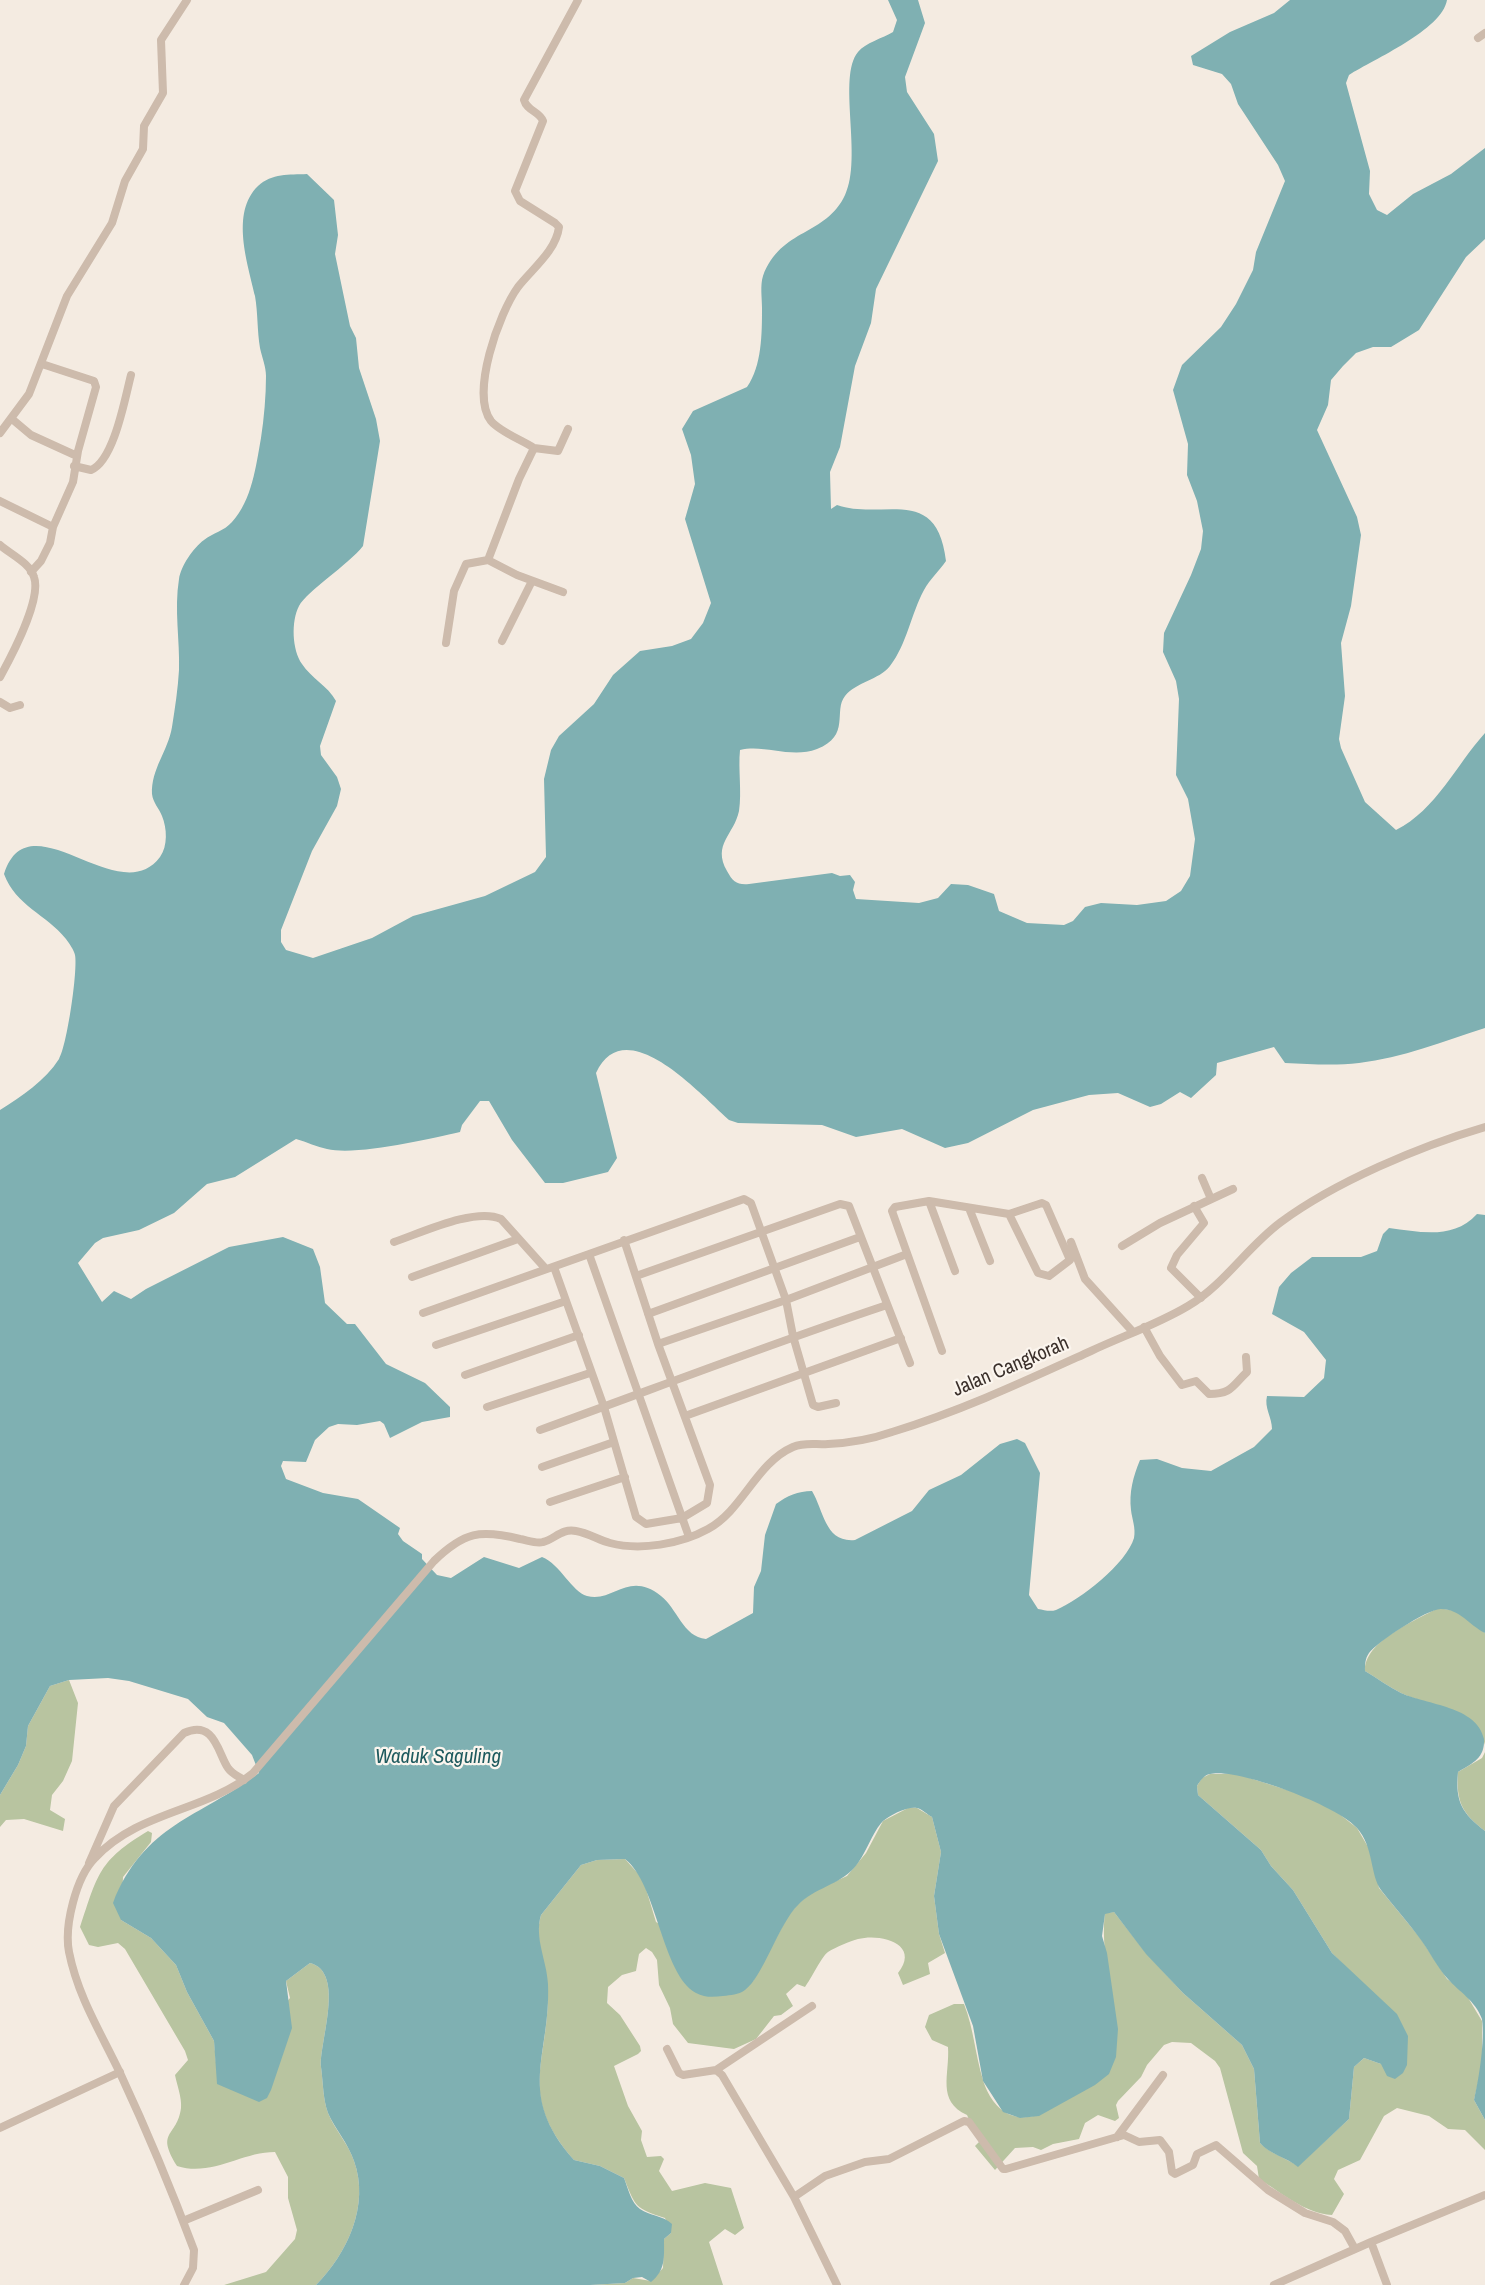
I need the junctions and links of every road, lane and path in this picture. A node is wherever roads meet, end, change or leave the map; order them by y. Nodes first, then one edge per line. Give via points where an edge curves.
1 (187, 0) edge
2 (578, 0) edge
3 (42, 364) junction
4 (131, 375) dead end
5 (12, 419) junction
6 (568, 429) dead end
7 (0, 433) edge
8 (534, 448) junction
9 (76, 456) junction
10 (74, 466) junction
11 (0, 501) edge
12 (53, 527) junction
13 (0, 546) edge
14 (488, 560) junction
15 (32, 572) junction
16 (532, 581) junction
17 (563, 592) dead end
18 (502, 641) dead end
19 (446, 643) dead end
20 (0, 677) edge
21 (0, 702) edge
22 (21, 705) dead end
23 (1485, 1127) edge
24 (1202, 1178) dead end
25 (1233, 1189) dead end
26 (1211, 1199) junction
27 (929, 1201) junction
28 (1194, 1206) junction
29 (969, 1208) junction
30 (1009, 1214) junction
31 (762, 1233) junction
32 (860, 1237) junction
33 (518, 1239) junction
34 (624, 1240) junction
35 (394, 1242) dead end
36 (1071, 1242) dead end
37 (1122, 1246) dead end
38 (590, 1254) junction
39 (907, 1254) junction
40 (990, 1261) dead end
41 (549, 1267) junction
42 (871, 1267) junction
43 (775, 1269) junction
44 (955, 1271) dead end
45 (636, 1276) junction
46 (412, 1277) dead end
47 (1201, 1298) junction
48 (786, 1300) junction
49 (566, 1301) junction
50 (887, 1305) junction
51 (423, 1313) dead end
52 (648, 1314) junction
53 (1144, 1327) junction
54 (1133, 1332) junction
55 (579, 1335) junction
56 (793, 1336) junction
57 (901, 1338) junction
58 (658, 1344) junction
59 (436, 1345) dead end
60 (942, 1352) dead end
61 (1246, 1357) dead end
62 (910, 1363) dead end
63 (590, 1372) junction
64 (804, 1373) junction
65 (465, 1375) dead end
66 (673, 1383) junction
67 (638, 1394) junction
68 (836, 1403) dead end
69 (487, 1407) dead end
70 (604, 1407) junction
71 (685, 1416) junction
72 (540, 1430) dead end
73 (614, 1442) junction
74 (542, 1467) dead end
75 (624, 1477) junction
76 (550, 1502) dead end
77 (682, 1518) junction
78 (689, 1537) junction
79 (243, 1780) junction
80 (88, 1866) junction
81 (812, 2006) dead end
82 (667, 2049) dead end
83 (716, 2070) junction
84 (120, 2072) junction
85 (1163, 2075) dead end
86 (0, 2128) edge
87 (1117, 2137) junction
88 (258, 2190) dead end
89 (1485, 2195) edge
90 (794, 2197) junction
91 (183, 2222) junction
92 (1371, 2242) junction
93 (1355, 2249) junction
94 (184, 2285) edge
95 (837, 2285) edge
96 (1274, 2285) edge
97 (1387, 2285) edge

1 - 3 street via 161,40 163,93 144,126 143,149 125,181 112,223 67,296
2 - 8 street via 524,100 543,121 515,191 520,201 555,223 558,233 544,258 513,294 493,343 482,396 492,422
3 - 5 street
3 - 9 street via 96,384
4 - 10 street via 104,459 91,470
5 - 7 street
5 - 9 street via 31,435
6 - 8 street via 556,452
8 - 14 street
9 - 10 street
10 - 12 street via 73,482
11 - 12 street
12 - 15 street via 50,543
13 - 15 street
14 - 16 street
14 - 19 street via 463,567 454,591
15 - 20 street via 33,601
16 - 17 street
16 - 18 street
21 - 22 street via 10,708
23 - 47 street, Jalan Cangkorah via 1449,1138 1300,1209 1274,1227
24 - 26 street
25 - 26 street
26 - 28 street
27 - 29 street
27 - 39 street via 895,1207 892,1211
27 - 44 street
28 - 37 street
28 - 47 street via 1204,1223 1171,1268
29 - 30 street
29 - 40 street
30 - 30 street via 1046,1205 1070,1260 1068,1264 1049,1276 1038,1273
31 - 32 street via 840,1204 849,1206
31 - 34 street via 751,1203 744,1199
31 - 43 street
31 - 45 street
32 - 42 street
32 - 43 street
33 - 35 street via 493,1215 467,1218
33 - 41 street
33 - 46 street
34 - 38 street
34 - 45 street
36 - 54 street via 1085,1279
38 - 41 street
38 - 67 street
39 - 42 street
39 - 60 street
41 - 49 street
41 - 51 street
42 - 48 street
42 - 50 street
43 - 48 street
43 - 52 street
45 - 52 street
47 - 53 street, Jalan Cangkorah
48 - 56 street
48 - 58 street
49 - 55 street
49 - 59 street
50 - 56 street
50 - 57 street
52 - 58 street
53 - 54 street, Jalan Cangkorah
53 - 61 street via 1181,1384 1196,1381 1209,1394 1229,1391 1247,1372
54 - 78 street, Jalan Cangkorah via 985,1399 894,1432 843,1443 793,1447 770,1464 736,1506 710,1528
55 - 63 street
55 - 65 street
56 - 64 street
56 - 66 street
57 - 62 street
57 - 64 street
58 - 66 street
63 - 69 street
63 - 70 street
64 - 68 street via 813,1405
64 - 71 street
66 - 67 street
66 - 71 street
67 - 70 street
67 - 77 street
70 - 72 street
70 - 73 street
71 - 77 street via 710,1485 710,1497
73 - 74 street
73 - 75 street
75 - 76 street
75 - 77 street via 636,1517 646,1524
77 - 78 street
78 - 79 street, Jalan Cangkorah via 632,1547 576,1531 566,1531 543,1542 497,1533 473,1533 462,1538 431,1564
79 - 80 street via 224,1793 142,1823 107,1847
79 - 80 street via 226,1766 214,1738 190,1730 184,1733 114,1806
80 - 84 street via 69,1919 69,1951 90,2018
81 - 83 street
82 - 83 street via 683,2076
83 - 90 street
84 - 86 street
84 - 91 street
85 - 87 street
87 - 90 street via 1002,2169 969,2122 964,2121 889,2159 865,2162 813,2181
87 - 93 street via 1128,2135 1139,2142 1160,2140 1169,2151 1175,2174 1193,2165 1197,2154 1216,2145 1268,2190 1305,2213 1345,2230
88 - 91 street
89 - 92 street
90 - 95 street
91 - 94 street via 194,2250 193,2268
92 - 93 street
92 - 97 street
93 - 96 street

